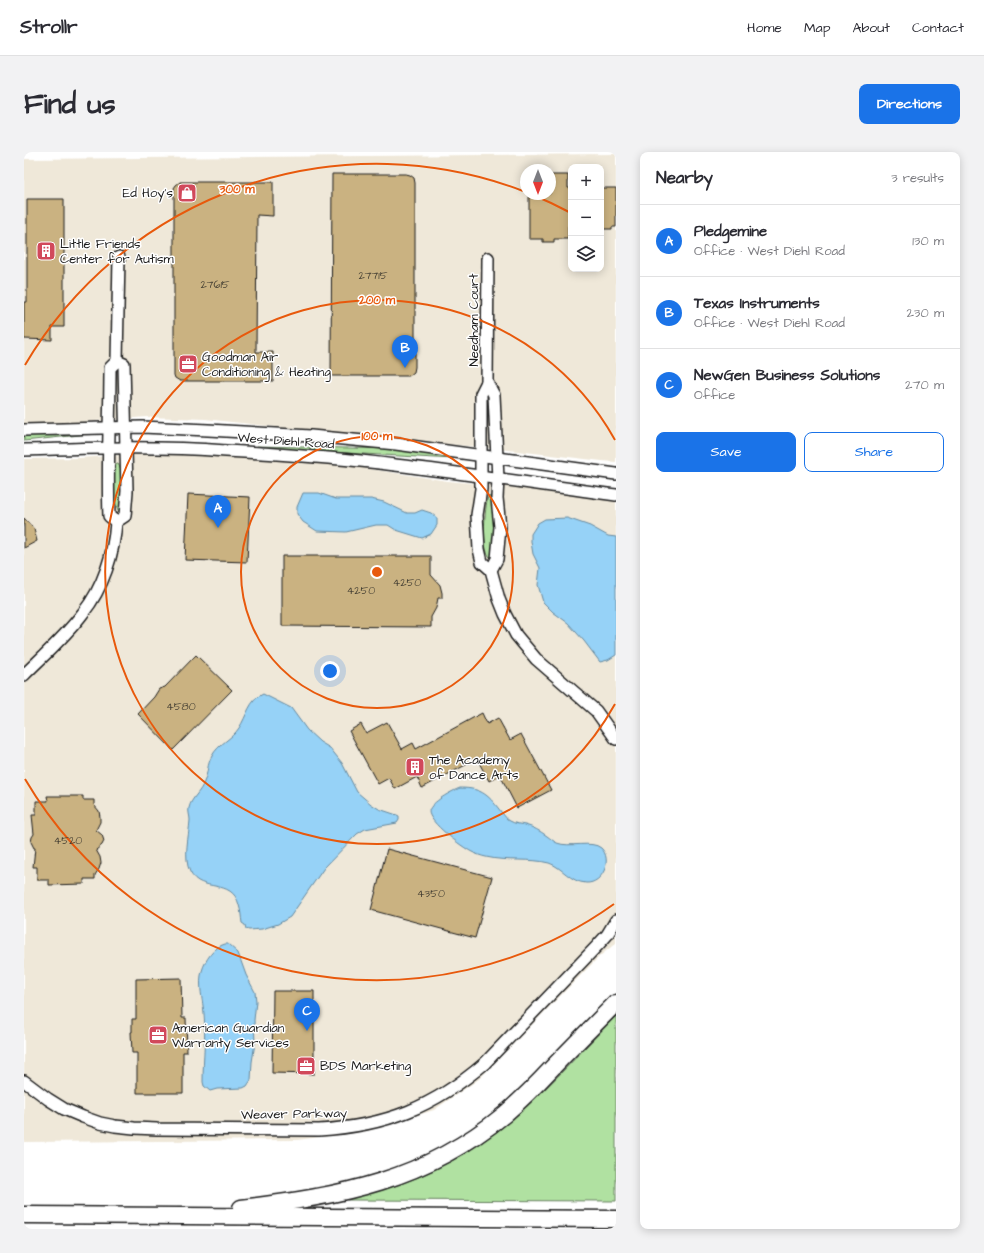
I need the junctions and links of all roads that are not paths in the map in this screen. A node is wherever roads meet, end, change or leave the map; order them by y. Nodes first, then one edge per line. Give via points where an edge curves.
1 (119, 257) dead end
2 (488, 258) dead end
3 (117, 361) junction
4 (487, 382) junction
5 (125, 427) junction
6 (109, 428) junction
7 (24, 430) edge
8 (109, 448) junction
9 (126, 448) junction
10 (24, 450) edge
11 (480, 456) junction
12 (497, 458) junction
13 (616, 474) edge
14 (481, 476) junction
15 (498, 479) junction
16 (616, 495) edge
17 (116, 522) junction
18 (491, 570) junction
19 (24, 675) edge
20 (616, 739) edge
21 (616, 920) edge
22 (616, 1003) edge
23 (24, 1080) edge
24 (24, 1215) edge
25 (175, 1216) junction
26 (616, 1219) edge

1 - 3 street
2 - 4 street, Needham Court
3 - 5 street via 124,364
3 - 6 street via 110,368
4 - 11 street, Needham Court via 481,394
4 - 12 street, Needham Court via 494,395
5 - 6 street, West Diehl Road
5 - 9 street
5 - 11 street, West Diehl Road via 311,436 396,444
6 - 7 street, West Diehl Road
6 - 8 street
8 - 9 street, West Diehl Road
8 - 10 street, West Diehl Road
8 - 17 street via 109,516
9 - 14 street, West Diehl Road via 224,450 394,465
9 - 17 street via 127,505 125,516
11 - 12 street, West Diehl Road
11 - 14 street, Needham Court
12 - 13 street, West Diehl Road
12 - 15 street, Needham Court
14 - 15 street, West Diehl Road
14 - 18 street via 477,515 479,549 482,562
15 - 16 street, West Diehl Road
15 - 18 street via 498,553
17 - 19 street via 109,561 92,600 68,631
18 - 20 street via 502,606 516,634 536,659 596,711
21 - 23 street, Weaver Parkway via 597,946 472,1074 429,1102 381,1121 319,1130 134,1128 100,1123 64,1109
22 - 25 highway via 504,1114 467,1142 433,1162 387,1180 332,1195
24 - 25 highway
25 - 26 highway

